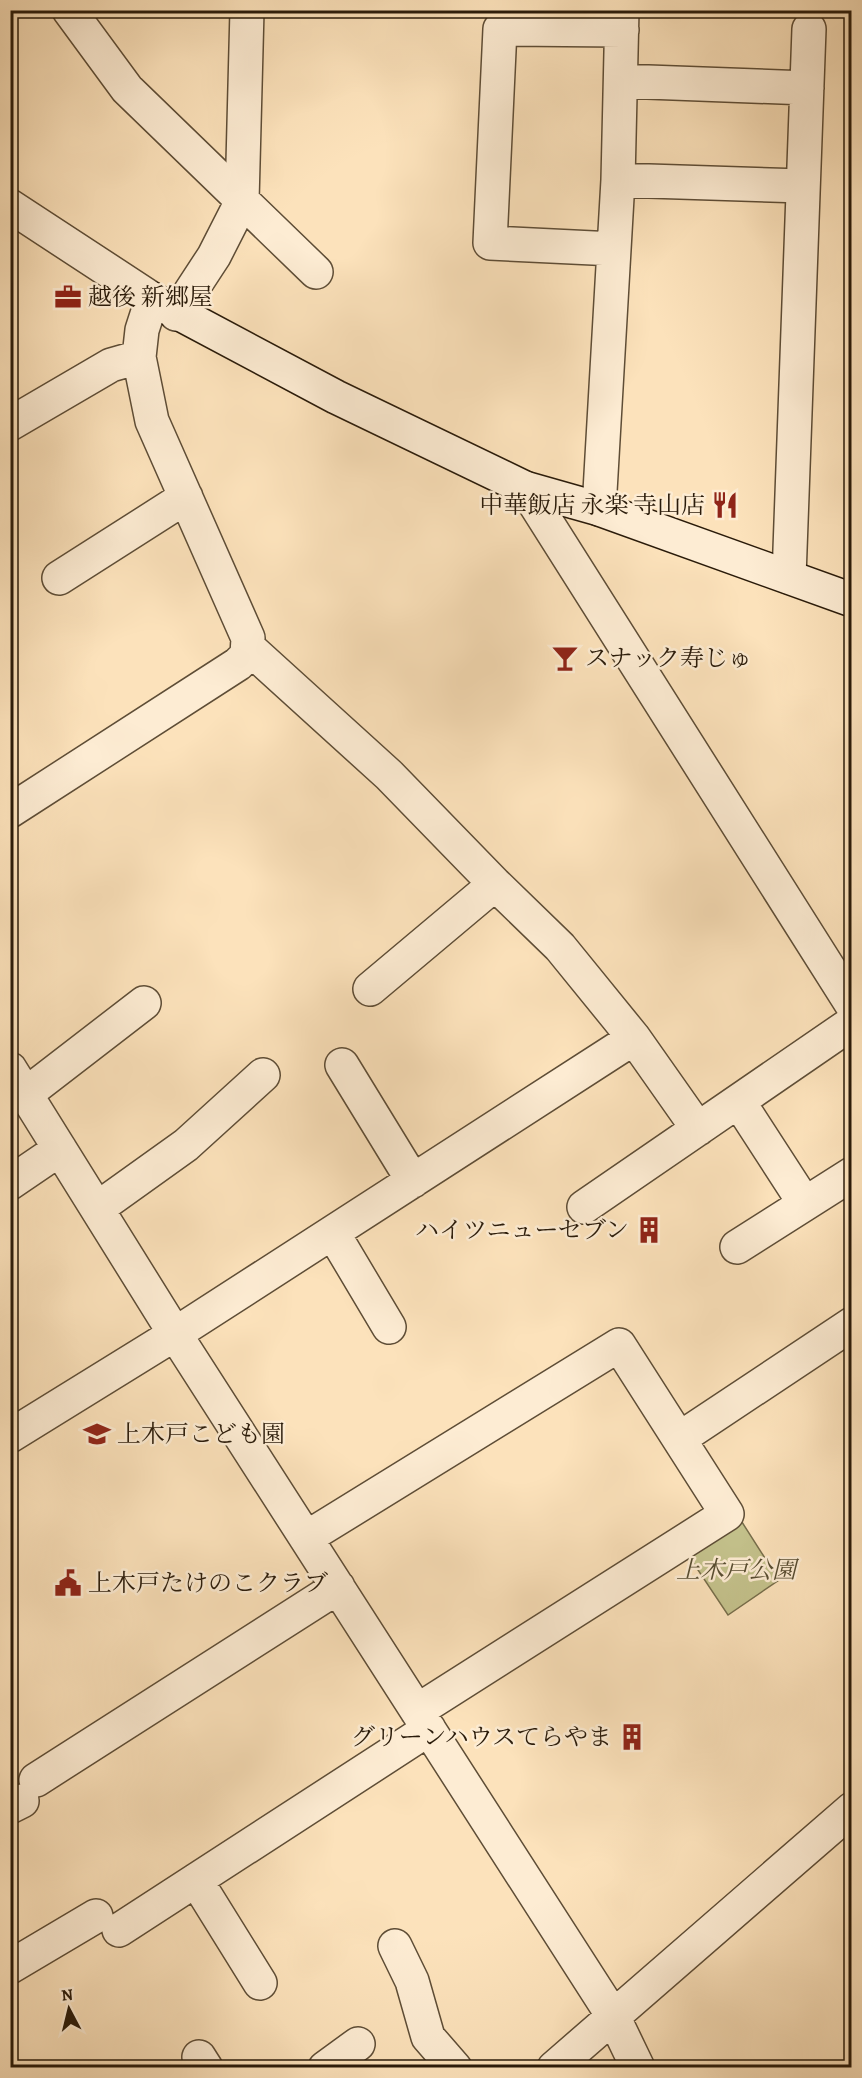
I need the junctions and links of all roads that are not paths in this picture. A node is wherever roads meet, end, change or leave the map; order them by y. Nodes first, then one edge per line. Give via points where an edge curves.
1 (69, 10) edge
2 (247, 10) edge
3 (622, 20) edge
4 (809, 29) dead end
5 (621, 81) junction
6 (807, 88) junction
7 (618, 180) junction
8 (803, 186) junction
9 (242, 201) junction
10 (10, 206) edge
11 (614, 249) junction
12 (316, 272) dead end
13 (164, 306) junction
14 (139, 357) junction
15 (10, 424) edge
16 (525, 488) junction
17 (186, 497) junction
18 (598, 509) junction
19 (789, 577) junction
20 (59, 578) dead end
21 (852, 600) edge
22 (248, 647) junction
23 (10, 811) edge
24 (495, 884) junction
25 (370, 989) dead end
26 (144, 1003) dead end
27 (852, 1005) edge
28 (852, 1023) edge
29 (634, 1038) junction
30 (342, 1065) dead end
31 (263, 1075) dead end
32 (18, 1082) edge
33 (748, 1116) dead end
34 (698, 1129) junction
35 (60, 1149) junction
36 (852, 1174) edge
37 (412, 1181) junction
38 (10, 1183) edge
39 (805, 1204) junction
40 (584, 1207) dead end
41 (99, 1208) junction
42 (333, 1233) junction
43 (737, 1247) dead end
44 (852, 1324) edge
45 (389, 1327) dead end
46 (175, 1334) junction
47 (10, 1436) edge
48 (679, 1439) junction
49 (306, 1538) junction
50 (338, 1587) junction
51 (423, 1720) junction
52 (23, 1796) edge
53 (852, 1809) edge
54 (196, 1880) junction
55 (395, 1946) dead end
56 (10, 1967) edge
57 (260, 1983) dead end
58 (613, 2016) junction
59 (358, 2044) dead end
60 (325, 2067) edge
61 (455, 2067) edge
62 (554, 2067) edge
63 (638, 2067) edge

1 - 9 street via 127,89
2 - 9 street
3 - 5 street
3 - 11 street via 500,29 490,243
4 - 6 street
5 - 6 street
5 - 7 street
6 - 8 street
7 - 8 street
7 - 11 street
8 - 19 street
9 - 12 street
9 - 13 street via 214,256
10 - 13 street
11 - 18 street
13 - 14 street via 142,330
13 - 16 street via 336,397
14 - 15 street via 111,365
14 - 17 street via 152,421
16 - 18 street
16 - 27 street
17 - 20 street
17 - 22 street via 248,638
18 - 19 street
19 - 21 street
22 - 23 street via 238,663
22 - 24 street via 389,776
24 - 25 street
24 - 29 street via 560,946
26 - 32 street
28 - 34 street
29 - 34 street
29 - 37 street
30 - 37 street
31 - 41 street via 186,1145
32 - 35 street
33 - 39 street
34 - 40 street
35 - 38 street
35 - 41 street
36 - 39 street
37 - 42 street
39 - 43 street
41 - 46 street
42 - 45 street
42 - 46 street
44 - 48 street
46 - 47 street
46 - 49 street
48 - 49 street via 619,1345
48 - 51 street via 727,1514
49 - 50 street
50 - 51 street
50 - 52 street
51 - 54 street
51 - 58 street
53 - 58 street
54 - 56 street
54 - 57 street
55 - 61 street via 412,1981 428,2037
58 - 62 street
58 - 63 street
59 - 60 street

